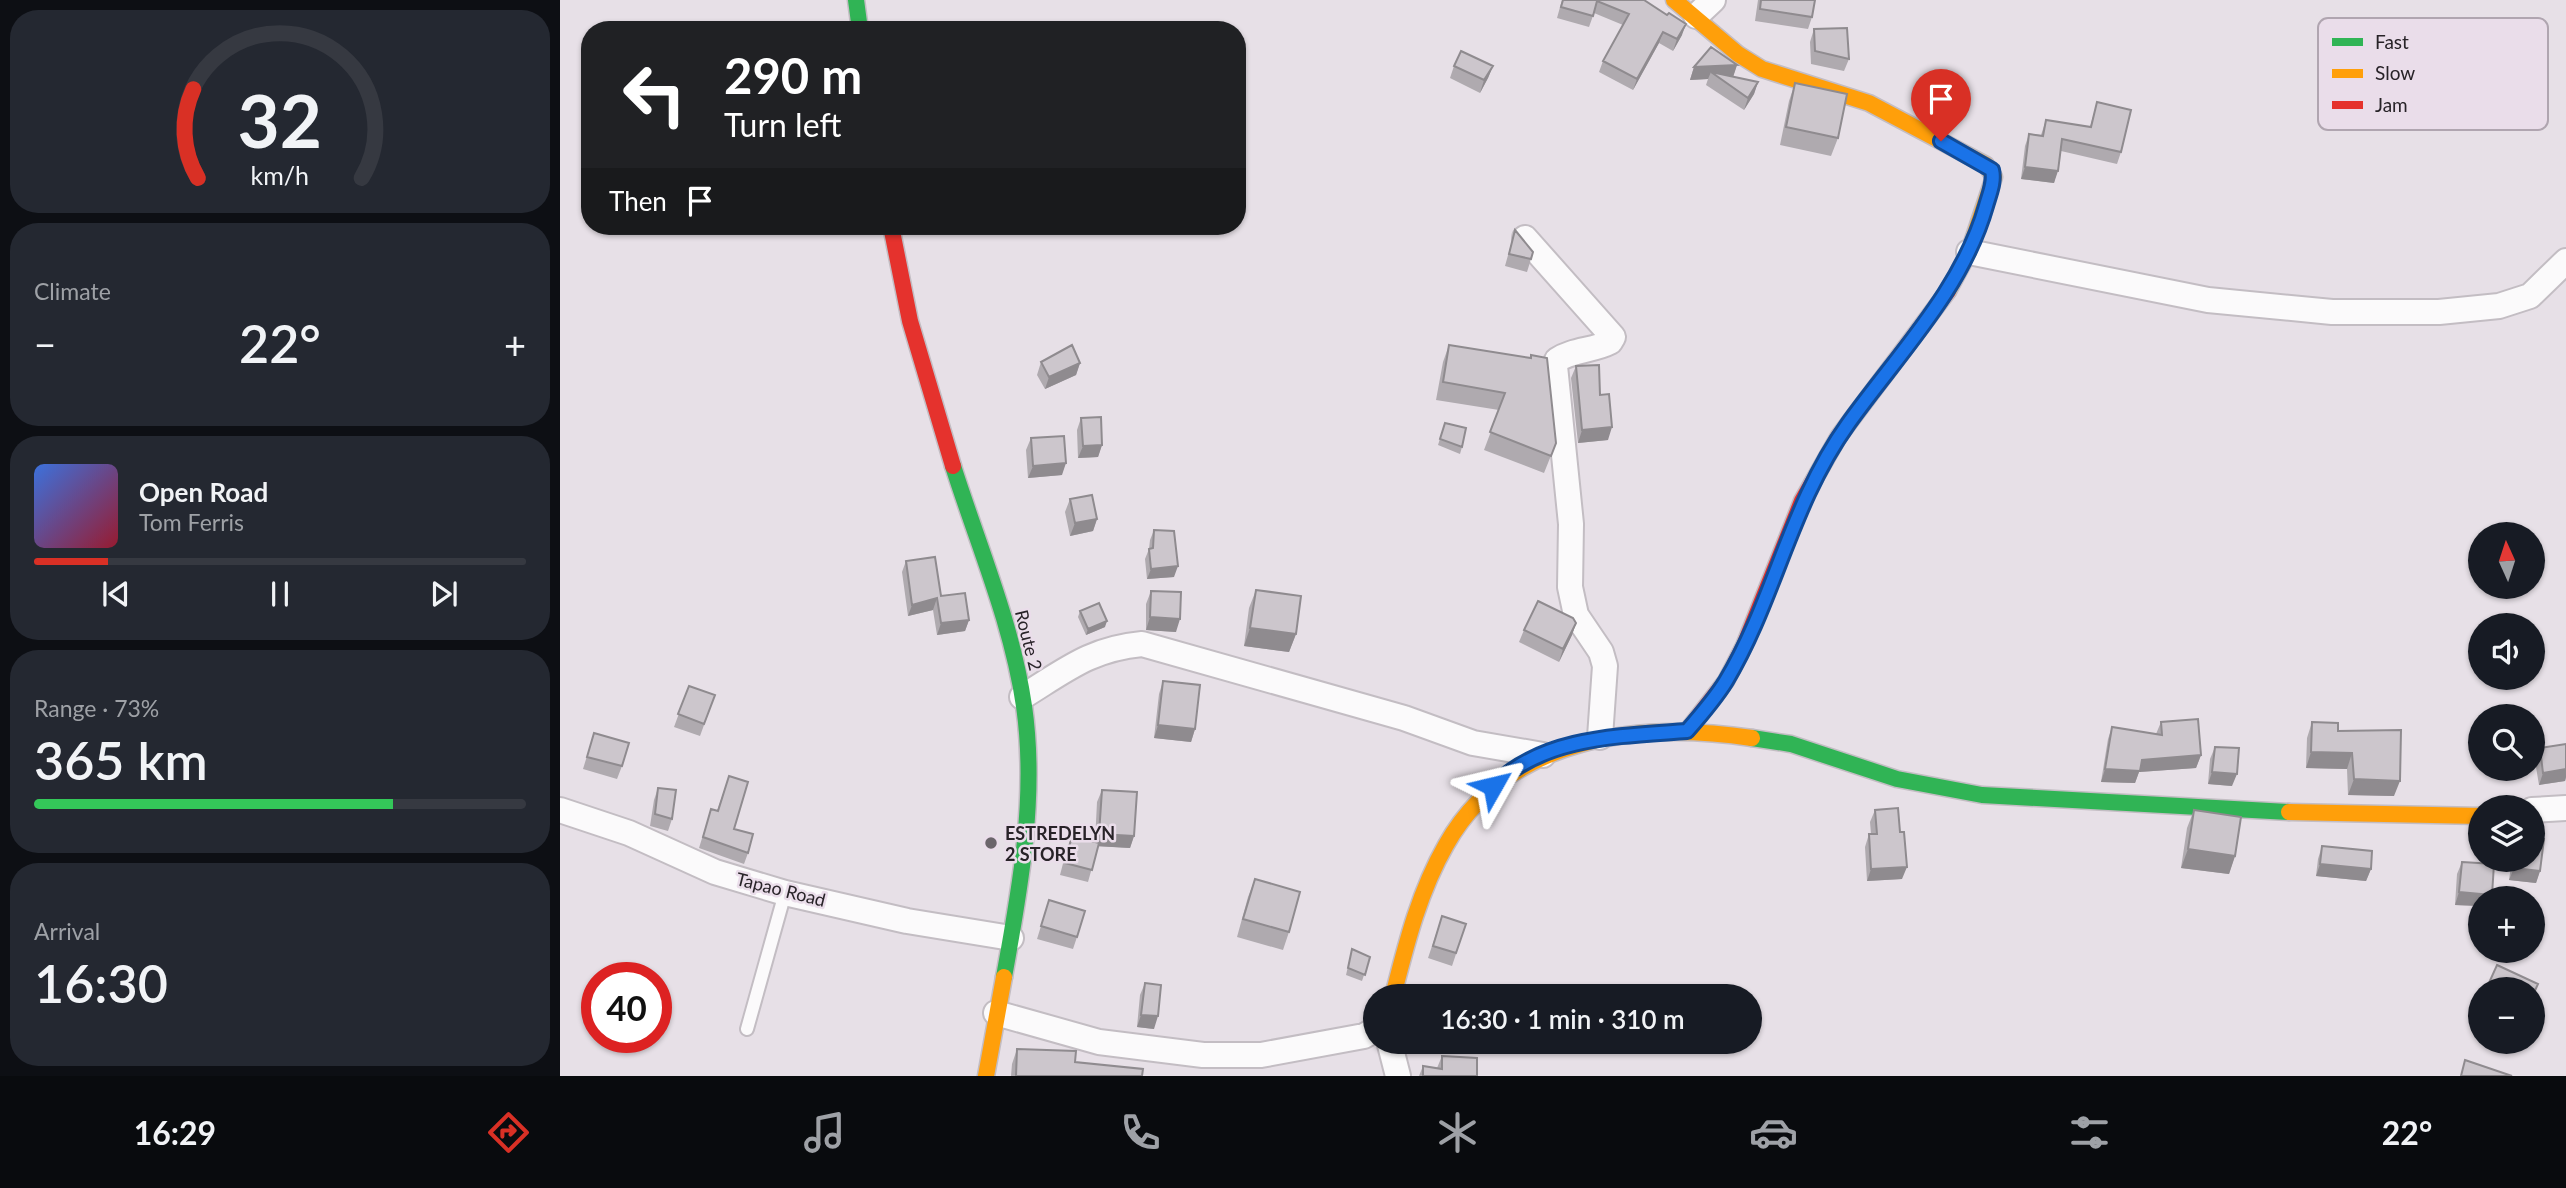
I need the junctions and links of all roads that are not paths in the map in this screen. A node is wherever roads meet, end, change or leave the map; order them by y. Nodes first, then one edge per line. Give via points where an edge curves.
1 (856, 0) edge
2 (1674, 0) edge
3 (1704, 8) edge
4 (859, 21) edge
5 (893, 235) edge
6 (1525, 238) edge
7 (1969, 252) junction
8 (2566, 261) edge
9 (1022, 697) junction
10 (1687, 731) junction
11 (1600, 737) junction
12 (1543, 755) junction
13 (2566, 808) edge
14 (2545, 809) edge
15 (560, 810) edge
16 (2468, 816) edge
17 (785, 893) junction
18 (1011, 938) junction
19 (1395, 984) edge
20 (996, 1013) junction
21 (747, 1029) dead end
22 (1363, 1036) edge
23 (1392, 1054) edge
24 (986, 1076) edge
25 (1398, 1076) edge

1 - 4 main road
2 - 3 main road
3 - 7 main road via 1723,44 1764,70 1885,109 1989,166 1994,177
5 - 9 main road, Route 2 via 916,341 1001,605
6 - 11 street via 1612,337 1600,347 1575,350 1555,366 1570,524 1570,587 1576,614 1605,666
7 - 8 street via 2208,300 2332,312 2440,312 2499,306 2530,296
7 - 10 main road via 1946,294 1839,436 1802,501 1726,681
9 - 12 street via 1088,656 1112,647 1142,644 1404,718 1473,743
9 - 18 main road, Route 2 via 1028,742 1026,809
10 - 11 main road
10 - 16 main road via 1784,743 1913,783 1965,793 2268,813
11 - 12 main road
12 - 19 main road via 1505,774 1458,825 1430,884
13 - 14 street
15 - 17 street, Tapao Road via 629,833 715,872
17 - 18 street, Tapao Road via 907,921
17 - 21 lane
18 - 20 main road, Route 2
20 - 22 street via 1099,1042 1203,1055 1261,1055
20 - 24 main road, Route 2
23 - 25 street

